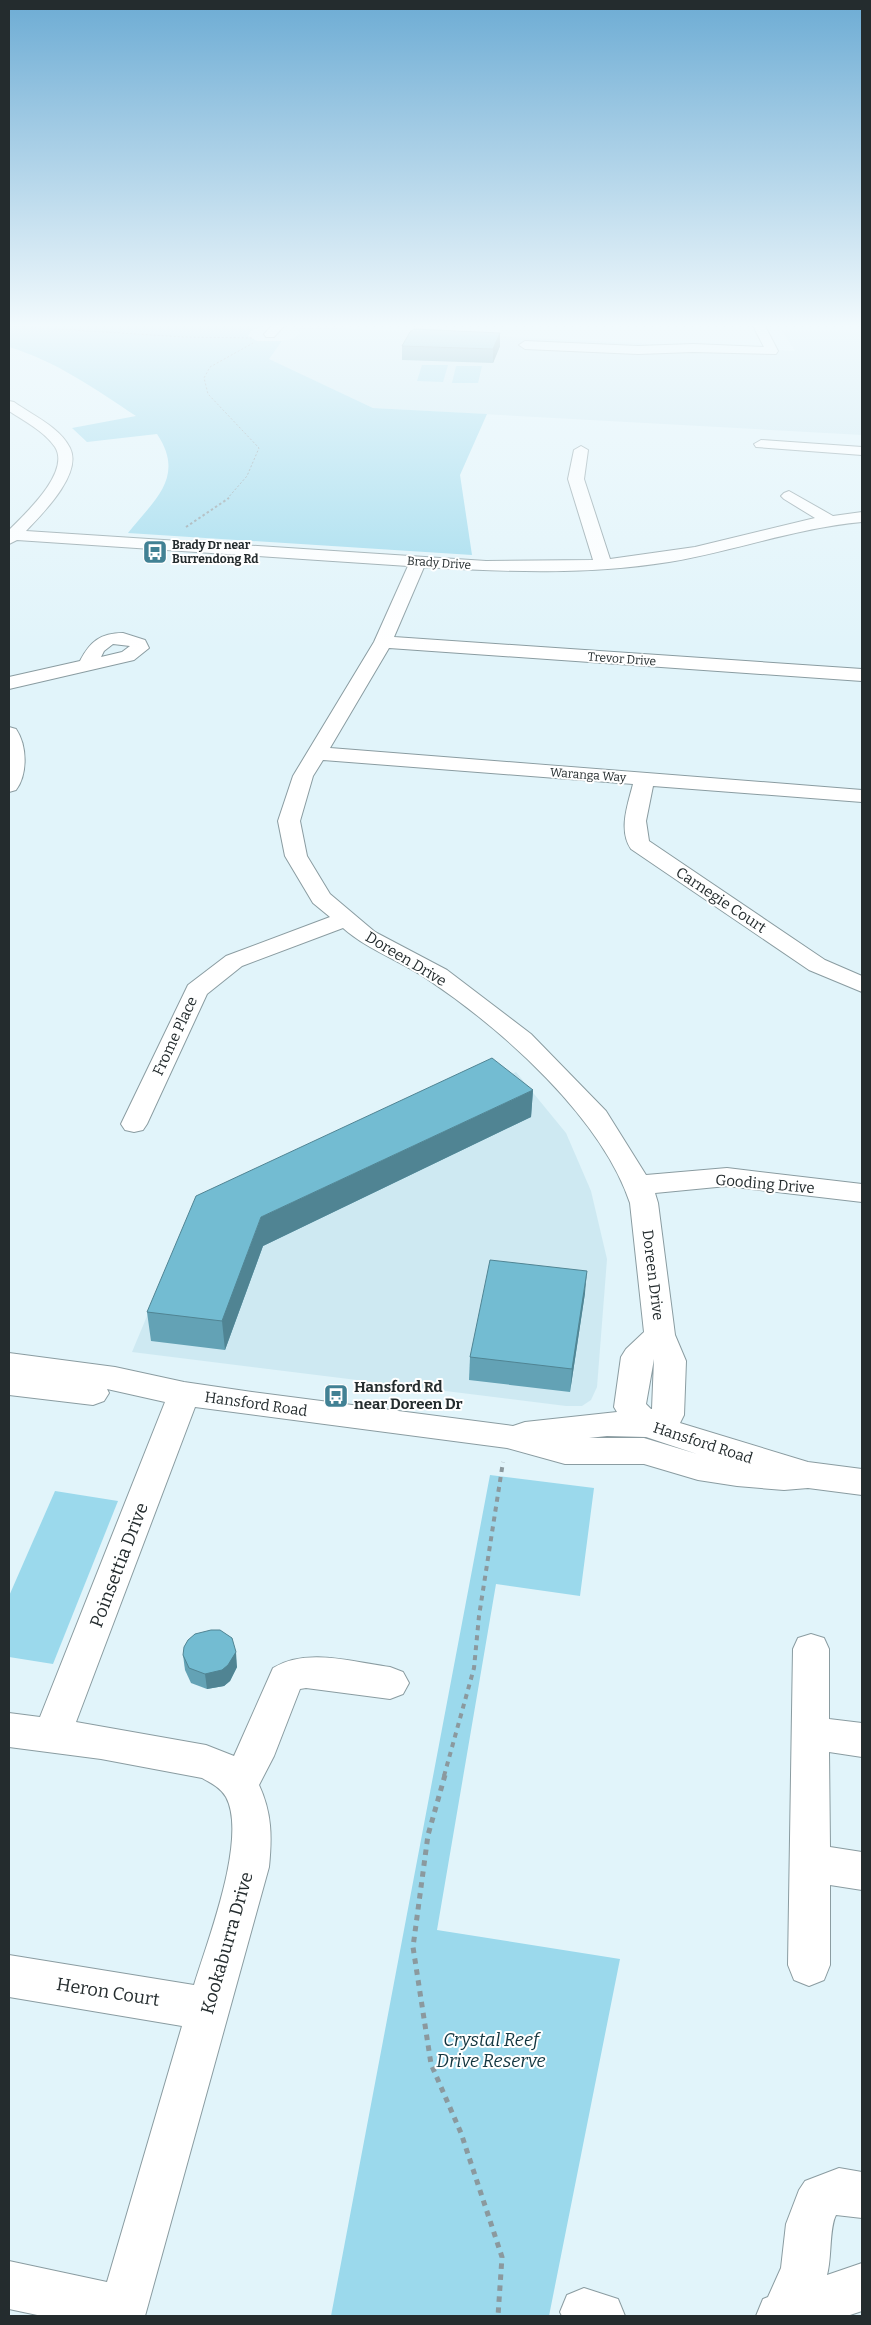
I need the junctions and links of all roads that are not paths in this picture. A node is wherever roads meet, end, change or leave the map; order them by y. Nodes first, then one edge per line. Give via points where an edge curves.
1 (50, 434) edge
2 (761, 444) dead end
3 (581, 450) dead end
4 (862, 451) edge
5 (789, 496) dead end
6 (862, 517) edge
7 (829, 520) junction
8 (11, 537) edge
9 (418, 561) junction
10 (603, 564) junction
11 (382, 642) junction
12 (86, 665) dead end
13 (862, 675) edge
14 (9, 683) edge
15 (9, 733) edge
16 (315, 753) junction
17 (644, 779) junction
18 (9, 786) edge
19 (862, 796) edge
20 (346, 919) junction
21 (862, 985) edge
22 (134, 1124) dead end
23 (638, 1185) junction
24 (862, 1193) edge
25 (9, 1364) edge
26 (9, 1383) edge
27 (184, 1394) junction
28 (646, 1438) junction
29 (862, 1482) edge
30 (811, 1650) dead end
31 (390, 1683) dead end
32 (9, 1730) edge
33 (811, 1733) junction
34 (52, 1736) junction
35 (862, 1740) edge
36 (239, 1784) junction
37 (810, 1863) junction
38 (862, 1871) edge
39 (809, 1965) dead end
40 (9, 1976) edge
41 (208, 2009) junction
42 (862, 2195) edge
43 (9, 2285) edge
44 (862, 2287) edge
45 (122, 2313) edge
46 (782, 2315) edge

1 - 8 street via 64,450 66,466 59,483
2 - 4 street
3 - 10 street via 576,479
5 - 7 street
6 - 7 street, Brady Drive
7 - 10 street, Brady Drive via 700,551
8 - 9 street, Brady Drive
9 - 10 street, Brady Drive via 518,567
9 - 11 street, Doreen Drive
11 - 13 street, Trevor Drive
11 - 16 street, Doreen Drive
12 - 14 street
15 - 18 street via 15,756
16 - 17 street, Waranga Way
16 - 20 street, Doreen Drive via 303,776 289,821 296,856 321,898
17 - 19 street, Waranga Way
17 - 21 street, Carnegie Court via 635,821 638,844 817,965
20 - 22 street, Frome Place via 234,961 197,990
20 - 23 street, Doreen Drive via 367,937 438,975 522,1039 597,1117
23 - 24 street, Gooding Drive via 727,1177
23 - 28 street, Doreen Drive via 644,1203 660,1335 670,1360 668,1415
25 - 27 street, Hansford Road via 115,1379
26 - 27 street, Hansford Road via 110,1395
27 - 28 street, Hansford Road via 507,1436 544,1448 565,1450
27 - 34 street, Poinsettia Drive
28 - 29 street, Hansford Road via 698,1467
30 - 33 street
31 - 36 street via 306,1672 294,1674 280,1691 255,1756
32 - 34 street
33 - 35 street
33 - 37 street
34 - 36 street via 206,1762 226,1771
36 - 41 street, Kookaburra Drive via 249,1802 254,1832 249,1867
37 - 38 street
37 - 39 street
40 - 41 street, Heron Court
41 - 45 street, Kookaburra Drive
42 - 46 street via 839,2192 821,2197 812,2210 806,2267
43 - 45 street
44 - 46 street

